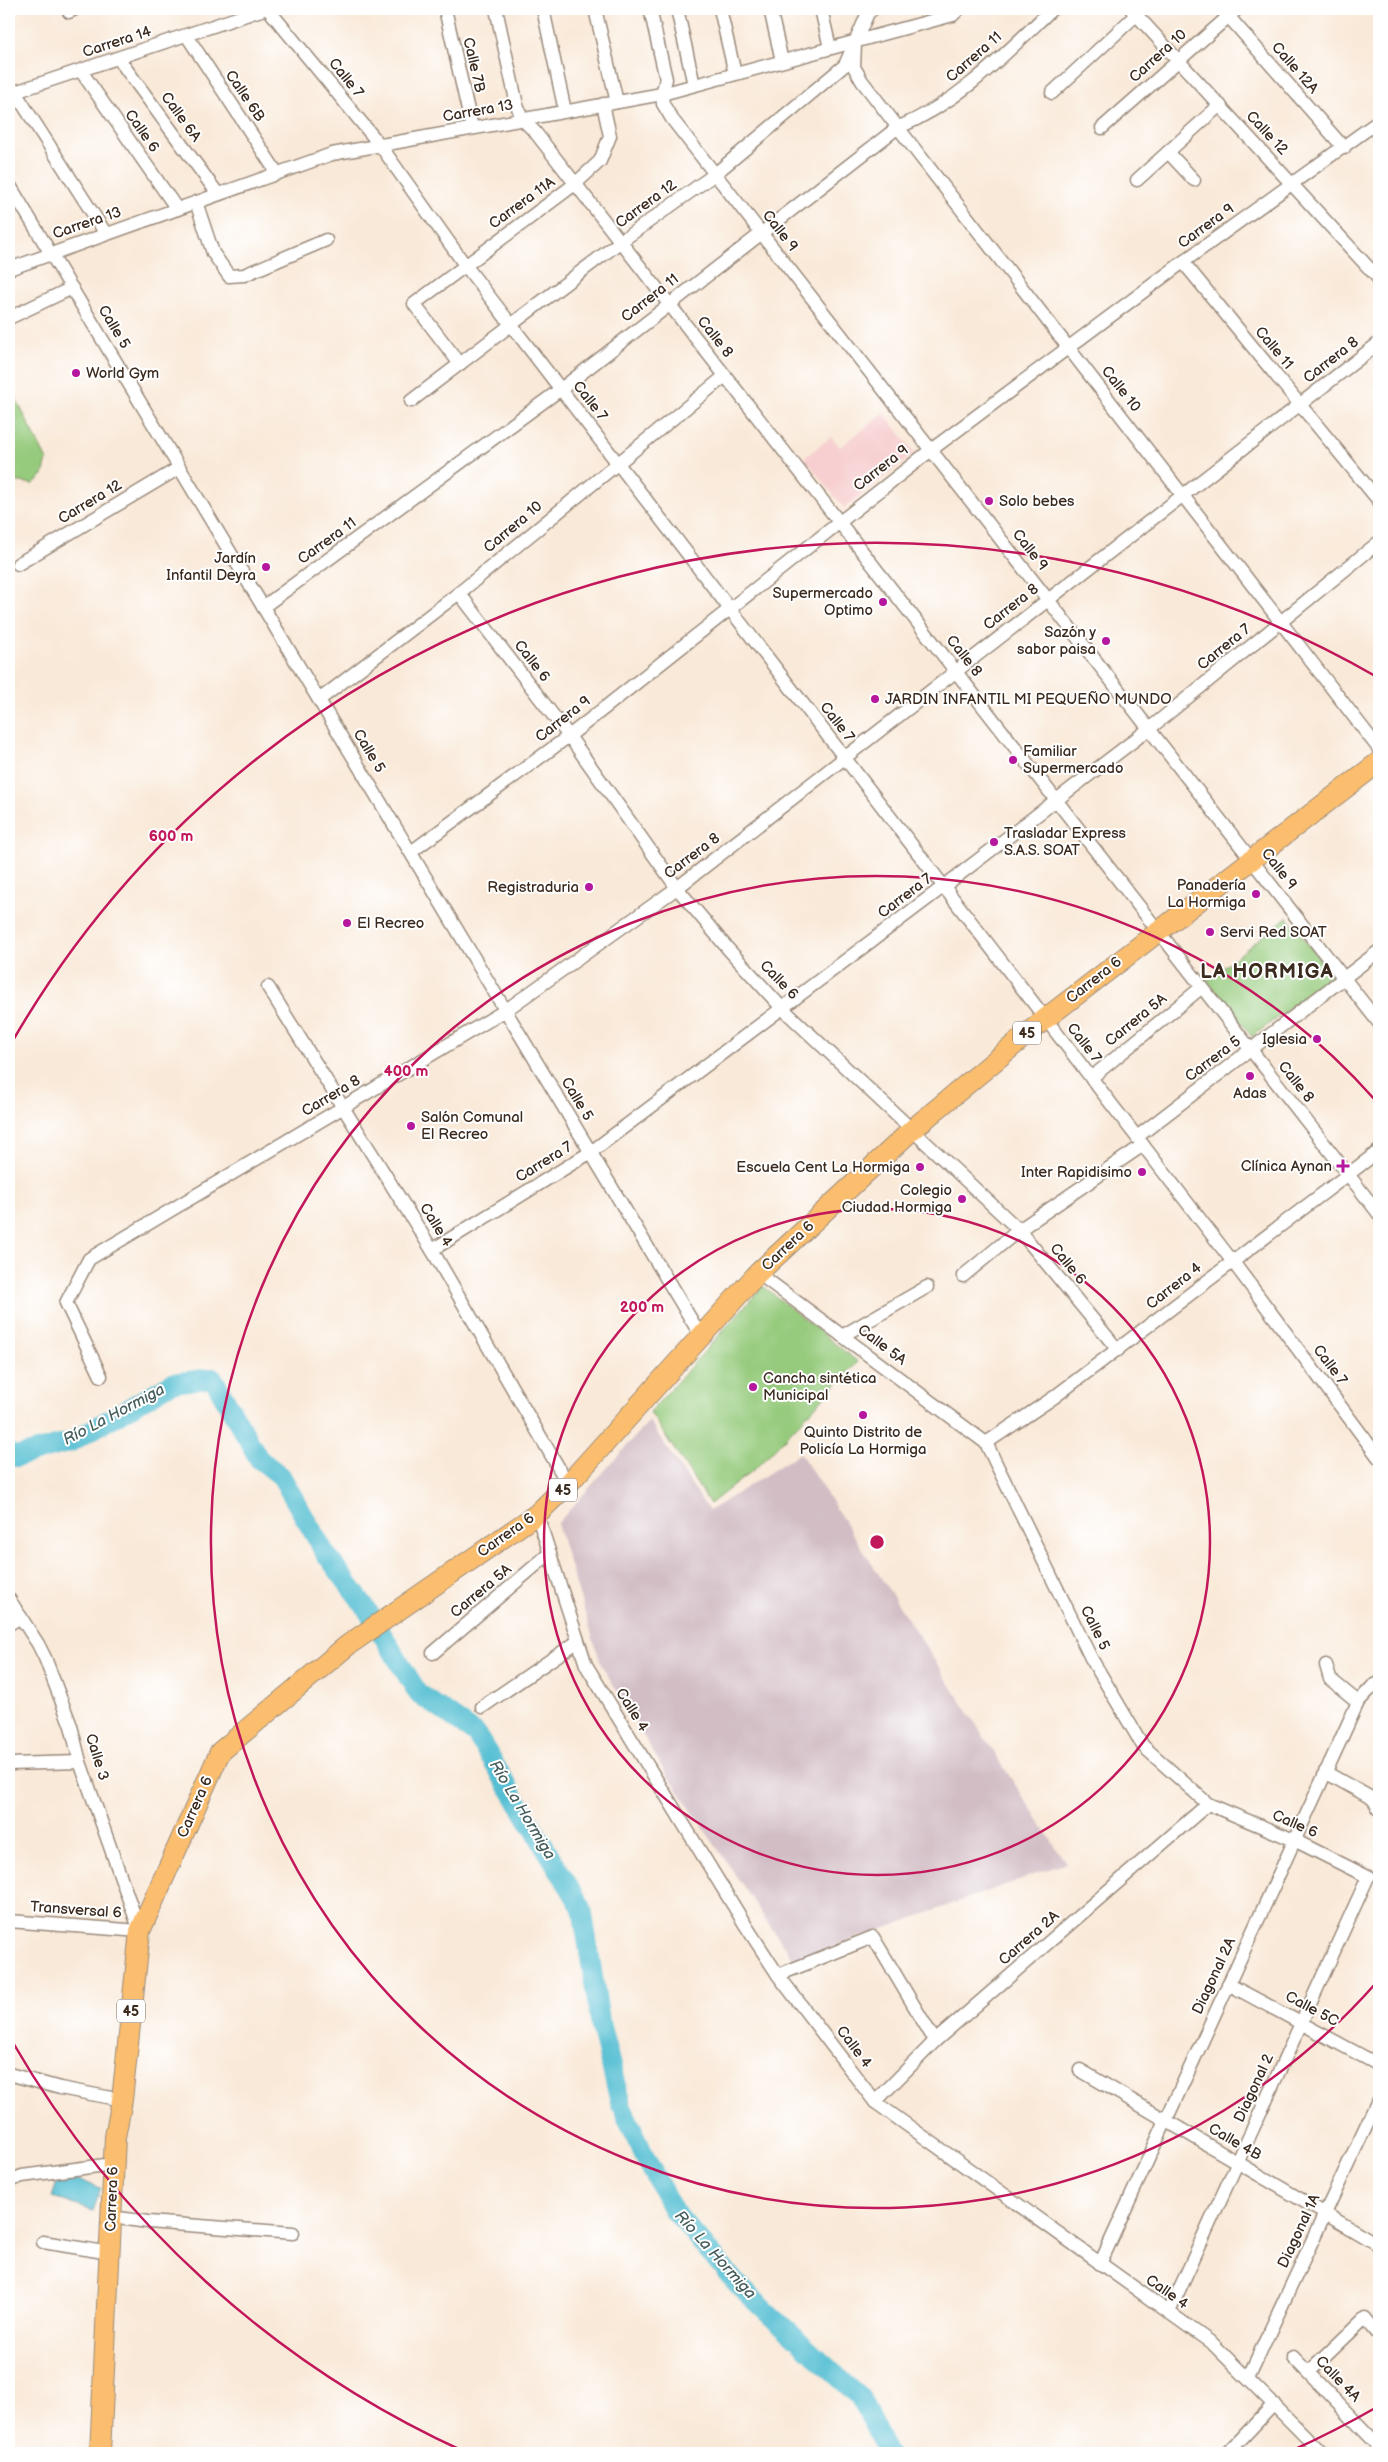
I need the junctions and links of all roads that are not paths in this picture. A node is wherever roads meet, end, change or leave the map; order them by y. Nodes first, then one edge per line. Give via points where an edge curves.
1 (266, 9) edge
2 (445, 9) edge
3 (496, 9) edge
4 (543, 9) edge
5 (595, 9) edge
6 (650, 9) edge
7 (677, 9) edge
8 (720, 9) edge
9 (770, 9) edge
10 (821, 9) edge
11 (873, 9) edge
12 (959, 9) edge
13 (1052, 9) edge
14 (1229, 11) edge
15 (1134, 12) edge
16 (186, 36) junction
17 (855, 43) junction
18 (830, 48) junction
19 (118, 58) junction
20 (1178, 60) junction
21 (782, 61) junction
22 (81, 71) junction
23 (735, 74) junction
24 (694, 85) junction
25 (12, 93) edge
26 (662, 94) junction
27 (1052, 94) dead end
28 (617, 102) junction
29 (603, 104) junction
30 (1220, 105) junction
31 (565, 111) junction
32 (522, 119) junction
33 (1379, 121) edge
34 (472, 128) junction
35 (897, 128) junction
36 (1102, 128) dead end
37 (380, 145) junction
38 (1344, 148) junction
39 (1168, 152) junction
40 (277, 173) junction
41 (715, 174) junction
42 (1137, 180) dead end
43 (1194, 180) dead end
44 (9, 184) edge
45 (575, 184) junction
46 (1292, 184) junction
47 (218, 194) junction
48 (196, 202) junction
49 (177, 209) junction
50 (760, 233) junction
51 (106, 234) junction
52 (326, 240) dead end
53 (620, 242) junction
54 (50, 253) junction
55 (1183, 262) junction
56 (465, 265) junction
57 (9, 269) edge
58 (1379, 279) edge
59 (72, 288) junction
60 (669, 304) junction
61 (9, 318) edge
62 (512, 326) junction
63 (1379, 343) edge
64 (1068, 348) junction
65 (460, 364) junction
66 (725, 376) junction
67 (560, 390) junction
68 (411, 401) dead end
69 (1300, 405) junction
70 (931, 450) junction
71 (617, 463) junction
72 (179, 468) junction
73 (1183, 496) junction
74 (1379, 501) edge
75 (839, 521) junction
76 (1379, 542) edge
77 (18, 564) dead end
78 (459, 593) junction
79 (1047, 599) junction
80 (263, 608) junction
81 (729, 608) junction
82 (1280, 622) junction
83 (956, 672) junction
84 (319, 700) junction
85 (1149, 728) junction
86 (569, 736) junction
87 (1379, 749) edge
88 (845, 759) junction
89 (1379, 762) edge
90 (1056, 800) junction
91 (411, 852) junction
92 (1251, 859) junction
93 (943, 887) junction
94 (678, 888) junction
95 (1158, 930) junction
96 (1379, 951) edge
97 (1345, 979) junction
98 (268, 987) dead end
99 (1202, 987) junction
100 (782, 1008) junction
101 (506, 1010) junction
102 (1044, 1018) junction
103 (1379, 1023) edge
104 (1252, 1050) junction
105 (1091, 1078) junction
106 (344, 1108) junction
107 (913, 1129) junction
108 (1140, 1141) junction
109 (1379, 1151) edge
110 (591, 1152) junction
111 (1348, 1174) junction
112 (1379, 1214) edge
113 (1019, 1230) junction
114 (432, 1250) junction
115 (1232, 1262) junction
116 (758, 1274) junction
117 (963, 1276) dead end
118 (927, 1287) dead end
119 (701, 1336) junction
120 (842, 1336) junction
121 (1118, 1350) junction
122 (101, 1376) dead end
123 (986, 1443) junction
124 (1379, 1458) edge
125 (568, 1484) junction
126 (537, 1514) junction
127 (550, 1553) junction
128 (9, 1599) edge
129 (21, 1617) junction
130 (9, 1624) edge
131 (576, 1642) junction
132 (433, 1653) dead end
133 (1326, 1665) dead end
134 (1379, 1683) edge
135 (1358, 1702) junction
136 (482, 1707) dead end
137 (80, 1762) junction
138 (9, 1764) edge
139 (1325, 1772) junction
140 (1377, 1801) edge
141 (1208, 1804) junction
142 (1294, 1840) junction
143 (1368, 1877) joint
144 (9, 1921) edge
145 (140, 1931) junction
146 (778, 1975) junction
147 (1228, 1984) junction
148 (1302, 2022) junction
149 (935, 2041) junction
150 (1379, 2065) edge
151 (1080, 2070) dead end
152 (9, 2074) edge
153 (1379, 2098) edge
154 (122, 2100) junction
155 (875, 2102) junction
156 (1166, 2120) junction
157 (1238, 2162) junction
158 (113, 2164) junction
159 (9, 2171) edge
160 (22, 2176) junction
161 (9, 2181) edge
162 (1325, 2213) junction
163 (111, 2217) junction
164 (293, 2233) dead end
165 (1377, 2239) edge
166 (43, 2242) dead end
167 (110, 2254) junction
168 (1100, 2264) junction
169 (1169, 2312) junction
170 (1379, 2336) edge
171 (1293, 2357) dead end
172 (1309, 2372) junction
173 (1248, 2378) junction
174 (1274, 2404) junction
175 (1379, 2446) edge
176 (100, 2453) edge
177 (1228, 2453) edge
178 (1322, 2453) edge

1 - 16 street, Carrera 14
1 - 37 street, Calle 7
2 - 34 street, Calle 7B
3 - 32 street
4 - 31 street
5 - 28 street
6 - 26 street via 666,79
7 - 24 street
8 - 23 street
9 - 21 street
10 - 18 street
11 - 17 street, Carrera 12 via 868,13
12 - 17 street, Carrera 13 via 953,14
13 - 35 street, Carrera 11 via 973,84 920,118
14 - 20 street, Carrera 10
14 - 38 street, Calle 12A
15 - 20 street, Calle 12
15 - 27 street
16 - 19 street, Carrera 14
16 - 40 street, Calle 6B
17 - 18 street, Carrera 13
17 - 35 street, Calle 10 via 854,68
17 - 41 street, Carrera 12 via 845,65
18 - 21 street, Carrera 13
19 - 22 street, Carrera 14
19 - 47 street, Calle 6A
20 - 30 street, Calle 12
20 - 36 street, Carrera 10
21 - 23 street, Carrera 13
22 - 25 street, Carrera 14
22 - 49 street, Calle 6
23 - 24 street, Carrera 13
24 - 26 street, Carrera 13
25 - 51 street
26 - 28 street, Carrera 13
26 - 41 street, Calle 9 via 663,104 672,119
28 - 29 street, Carrera 13
29 - 31 street, Carrera 13
29 - 45 street, Carrera 11A via 610,136 607,148 600,161
30 - 39 street
30 - 46 street, Calle 12
31 - 32 street, Carrera 13
32 - 34 street, Carrera 13
32 - 45 street, Calle 8
33 - 38 street, Carrera 9
34 - 37 street, Carrera 13
35 - 50 street, Carrera 11
35 - 64 street, Calle 10
37 - 40 street, Carrera 13 via 332,154
37 - 56 street, Calle 7
38 - 46 street, Carrera 9
39 - 42 street
39 - 43 street
40 - 47 street, Carrera 13
41 - 50 street, Calle 9
41 - 53 street, Carrera 12
44 - 54 street, Calle 5
45 - 53 street, Calle 8
45 - 56 street, Carrera 11A
46 - 55 street, Carrera 9
46 - 58 street, Calle 12
47 - 48 street, Carrera 13
48 - 49 street, Carrera 13
48 - 52 street via 213,252 229,276 244,274
49 - 51 street, Carrera 13
50 - 60 street, Carrera 11
50 - 70 street, Calle 9
51 - 54 street, Carrera 13
53 - 60 street, Calle 8
53 - 62 street, Carrera 12
54 - 57 street, Carrera 13
54 - 59 street, Calle 5
55 - 64 street, Carrera 9
55 - 69 street, Calle 11
56 - 62 street, Calle 7
56 - 65 street, Carrera 11A via 414,304
59 - 61 street
59 - 72 street, Calle 5
60 - 66 street, Calle 8
60 - 67 street, Carrera 11
62 - 65 street, Carrera 12
62 - 67 street, Calle 7
63 - 69 street, Carrera 8
64 - 70 street, Carrera 9
64 - 73 street, Calle 10
65 - 68 street, Carrera 12
66 - 71 street, Carrera 10
66 - 75 street, Calle 8
67 - 71 street, Calle 7
67 - 80 street, Carrera 11
69 - 73 street, Carrera 8
69 - 74 street, Calle 11
70 - 75 street, Carrera 9
70 - 79 street, Calle 9
71 - 78 street, Carrera 10
71 - 81 street, Calle 7
72 - 77 street, Carrera 12
72 - 80 street, Calle 5
73 - 79 street, Carrera 8
73 - 82 street, Calle 10
75 - 81 street, Carrera 9
75 - 83 street, Calle 8
76 - 82 street, Carrera 7
78 - 84 street, Carrera 10
78 - 86 street, Calle 6
79 - 83 street, Carrera 8
79 - 85 street, Calle 9
80 - 84 street, Calle 5
81 - 86 street, Carrera 9
81 - 88 street, Calle 7
82 - 85 street, Carrera 7
82 - 87 street, Calle 10
83 - 88 street, Carrera 8
83 - 90 street, Calle 8
84 - 91 street, Calle 5
85 - 90 street, Carrera 7
85 - 92 street, Calle 9
86 - 91 street, Carrera 9
86 - 94 street, Calle 6
88 - 93 street, Calle 7
88 - 94 street, Carrera 8
89 - 92 main road, Carrera 6 / 45
90 - 93 street, Carrera 7
90 - 95 street, Calle 8
91 - 101 street, Calle 5
92 - 95 main road, Carrera 6 / 45
92 - 97 street, Calle 9
93 - 100 street, Carrera 7
93 - 102 street, Calle 7
94 - 100 street, Calle 6
94 - 101 street, Carrera 8
95 - 99 street, Calle 8
95 - 102 main road, Carrera 6 / 45
96 - 97 street, Carrera 5
97 - 103 street, Calle 9
97 - 104 street, Carrera 5
98 - 106 street, Calle 4
99 - 104 street, Calle 8
99 - 105 street, Carrera 5A
100 - 107 street, Calle 6
100 - 110 street, Carrera 7
101 - 106 street, Carrera 8
101 - 110 street, Calle 5
102 - 105 street, Calle 7
102 - 107 main road, Carrera 6 / 45
104 - 108 street, Carrera 5
104 - 111 street, Calle 8
105 - 108 street, Calle 7
106 - 114 street, Calle 4
106 - 122 street, Carrera 8 via 89,1259 66,1303
107 - 113 street, Calle 6
107 - 116 main road, Carrera 6 / 45
108 - 113 street, Carrera 5
108 - 115 street, Calle 7
109 - 111 street, Carrera 4
110 - 114 street, Carrera 7
110 - 119 street, Calle 5
111 - 112 street, Calle 8
111 - 115 street, Carrera 4
113 - 117 street, Carrera 5
113 - 121 street, Calle 6
114 - 125 street, Calle 4
115 - 121 street, Carrera 4
115 - 124 street, Calle 7
116 - 119 main road, Carrera 6 / 45
116 - 120 street, Calle 5A
118 - 120 street
119 - 125 main road, Carrera 6 / 45
120 - 123 street, Calle 5A
121 - 123 street, Carrera 4
123 - 141 street, Calle 5 via 1091,1658 1143,1746
125 - 126 main road, Carrera 6 / 45
126 - 127 street, Calle 4
126 - 145 main road, Carrera 6 / 45 via 348,1645 220,1752
127 - 131 street, Calle 4
127 - 132 street, Carrera 5A
128 - 129 street, Calle 3
129 - 130 street
129 - 137 street, Calle 3 via 45,1658 71,1726
131 - 136 street
131 - 146 street, Calle 4 via 586,1665
133 - 135 street via 1330,1679
134 - 135 street
135 - 139 street, Diagonal 2A
137 - 138 street
137 - 145 street, Calle 3
139 - 140 street
139 - 142 street, Diagonal 2A
141 - 142 street, Calle 6
141 - 149 street, Carrera 2A
142 - 143 street, Calle 6
142 - 147 street, Diagonal 2A
143 - 148 street, Diagonal 2
144 - 145 street, Transversal 6
145 - 154 main road, Carrera 6 / 45
146 - 149 street via 873,1937
146 - 155 street, Calle 4
147 - 148 street, Calle 5C
147 - 156 street, Diagonal 2A
148 - 150 street, Calle 5C
148 - 157 street, Diagonal 2
149 - 155 street, Carrera 2A
151 - 156 street, Calle 4B
152 - 154 street
153 - 162 street, Diagonal 1A
154 - 158 main road, Carrera 6 / 45
155 - 168 street, Calle 4
156 - 157 street, Calle 4B
156 - 168 street, Diagonal 2A
157 - 162 street, Calle 4B
157 - 169 street, Diagonal 2
158 - 160 street
158 - 163 main road, Carrera 6 / 45
159 - 160 street
160 - 161 street
162 - 165 street, Calle 4B
162 - 173 street, Diagonal 1A
163 - 164 street
163 - 167 main road, Carrera 6 / 45
166 - 167 street
167 - 176 main road, Carrera 6 / 45
168 - 169 street, Calle 4
169 - 173 street, Calle 4 via 1213,2344
170 - 172 street via 1364,2318
171 - 172 street, Calle 4A
172 - 175 street, Calle 4A
173 - 174 street, Calle 4
174 - 177 street
174 - 178 street, Calle 4

